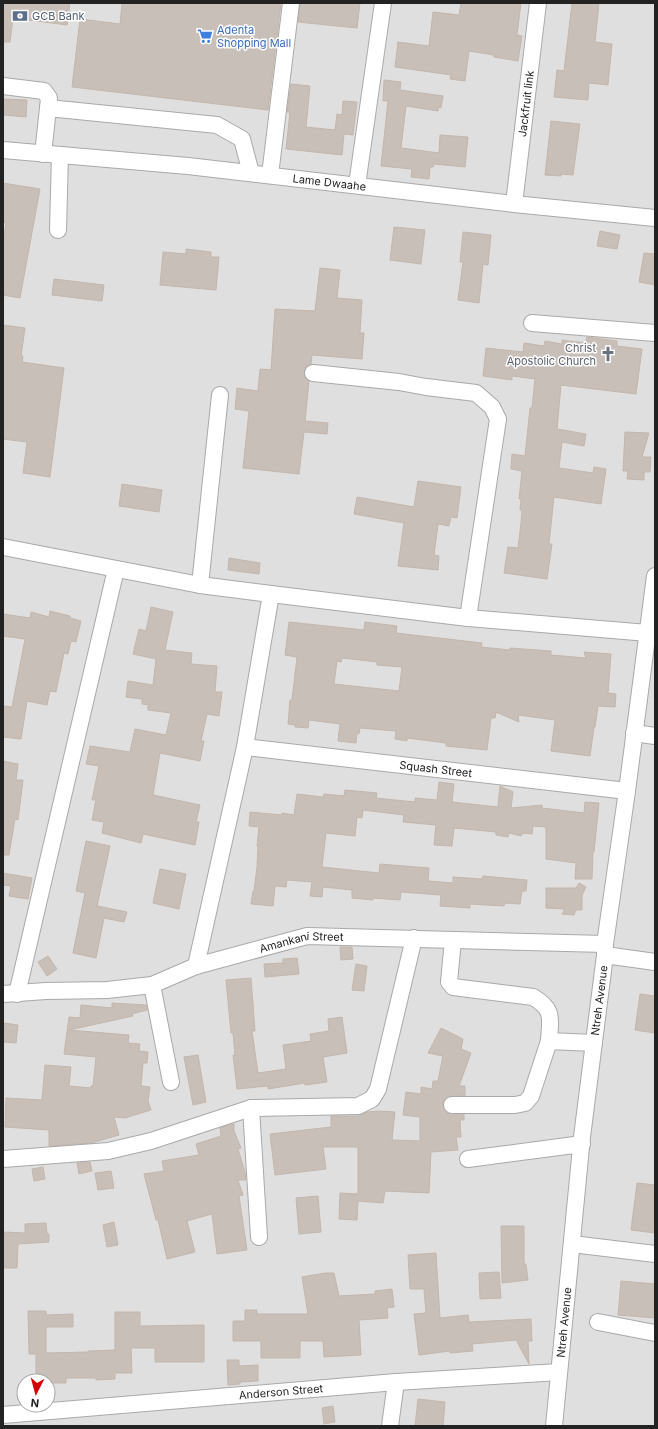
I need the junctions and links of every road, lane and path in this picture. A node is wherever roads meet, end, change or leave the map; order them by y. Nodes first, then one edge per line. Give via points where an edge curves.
1 (291, 3) edge
2 (383, 3) edge
3 (538, 3) edge
4 (3, 86) edge
5 (48, 108) junction
6 (3, 150) edge
7 (43, 154) junction
8 (60, 155) junction
9 (251, 173) junction
10 (270, 175) junction
11 (357, 185) junction
12 (514, 204) junction
13 (655, 218) edge
14 (58, 230) dead end
15 (532, 323) dead end
16 (655, 333) edge
17 (313, 373) dead end
18 (220, 395) dead end
19 (3, 547) edge
20 (116, 569) junction
21 (655, 576) edge
22 (200, 585) junction
23 (271, 594) junction
24 (468, 618) junction
25 (648, 633) junction
26 (634, 733) junction
27 (655, 736) edge
28 (245, 747) junction
29 (627, 791) junction
30 (414, 938) junction
31 (453, 940) junction
32 (605, 950) junction
33 (655, 962) edge
34 (196, 966) junction
35 (152, 985) junction
36 (10, 994) edge
37 (549, 1041) junction
38 (594, 1043) junction
39 (171, 1082) dead end
40 (452, 1105) dead end
41 (251, 1108) junction
42 (582, 1144) junction
43 (3, 1159) edge
44 (468, 1159) dead end
45 (260, 1237) dead end
46 (572, 1244) junction
47 (655, 1254) edge
48 (598, 1322) dead end
49 (655, 1333) edge
50 (559, 1372) junction
51 (396, 1382) junction
52 (3, 1415) edge
53 (390, 1426) edge
54 (554, 1426) edge

1 - 10 street
2 - 11 street
3 - 12 street, Jackfruit link
4 - 5 street via 44,92 49,98
5 - 7 street
5 - 9 street via 217,125 242,139
6 - 7 street, Lame Dwaahe
7 - 8 street, Lame Dwaahe
8 - 9 street, Lame Dwaahe
8 - 14 street
9 - 10 street, Lame Dwaahe
10 - 11 street, Lame Dwaahe
11 - 12 street, Lame Dwaahe
12 - 13 street, Lame Dwaahe
15 - 16 street
17 - 24 street via 476,393 492,407 498,419
18 - 22 street
19 - 20 street
20 - 22 street
20 - 36 street
21 - 25 street, Ntreh Avenue
22 - 23 street
23 - 24 street
23 - 28 street
24 - 25 street
25 - 26 street, Ntreh Avenue
26 - 27 street
26 - 29 street, Ntreh Avenue
28 - 29 street, Squash Street
28 - 34 street
29 - 32 street, Ntreh Avenue
30 - 31 street, Amankani Street
30 - 34 street, Amankani Street via 307,936
30 - 41 street via 378,1089 372,1099 358,1106
31 - 32 street, Amankani Street
31 - 37 street via 449,982 453,987 533,997 542,1002 548,1009 550,1019
32 - 33 street, Amankani Street
32 - 38 street, Ntreh Avenue
34 - 35 street, Amankani Street
35 - 36 street, Amankani Street via 108,990
35 - 39 street
37 - 38 street
37 - 40 street via 530,1096 525,1103
38 - 42 street, Ntreh Avenue
41 - 43 street via 151,1141 108,1151
41 - 45 street
42 - 44 street
42 - 46 street, Ntreh Avenue
46 - 47 street
46 - 50 street, Ntreh Avenue
48 - 49 street
50 - 51 street, Anderson Street
50 - 54 street, Ntreh Avenue
51 - 52 street, Anderson Street
51 - 53 street

